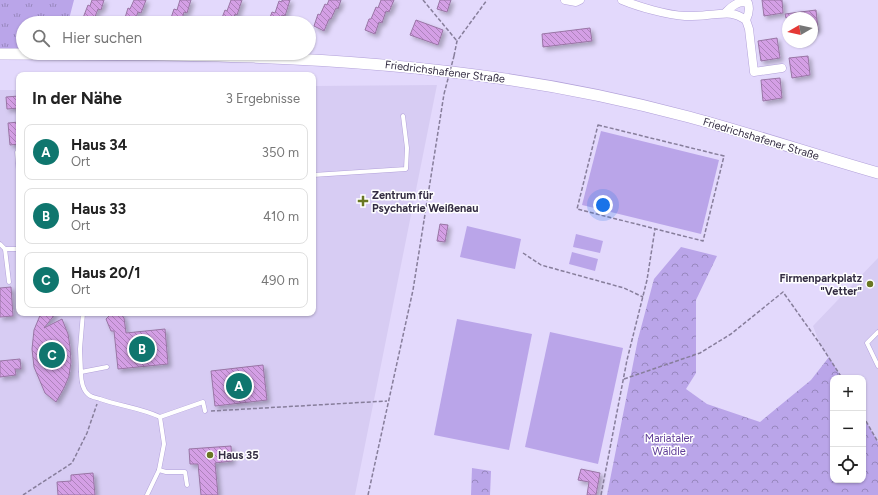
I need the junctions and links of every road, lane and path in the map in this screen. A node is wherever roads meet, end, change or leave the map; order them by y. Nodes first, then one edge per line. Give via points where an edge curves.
1 (423, 0) edge
2 (487, 0) edge
3 (565, 0) edge
4 (580, 0) edge
5 (622, 0) edge
6 (726, 12) junction
7 (746, 20) junction
8 (457, 41) junction
9 (0, 54) edge
10 (16, 54) edge
11 (316, 60) edge
12 (782, 68) dead end
13 (403, 116) dead end
14 (878, 174) edge
15 (316, 175) edge
16 (655, 229) junction
17 (0, 244) edge
18 (5, 249) junction
19 (16, 249) edge
20 (523, 254) dead end
21 (9, 282) dead end
22 (642, 297) junction
23 (83, 316) edge
24 (878, 332) edge
25 (878, 366) edge
26 (107, 367) dead end
27 (81, 372) junction
28 (840, 375) edge
29 (624, 379) junction
30 (98, 399) junction
31 (388, 401) junction
32 (206, 411) joint
33 (160, 417) junction
34 (866, 421) edge
35 (878, 442) edge
36 (158, 470) junction
37 (187, 485) dead end
38 (23, 495) edge
39 (147, 495) edge
40 (368, 495) edge
41 (601, 495) edge

1 - 8 path
2 - 8 path
3 - 4 street
5 - 6 street via 684,16
6 - 7 street
6 - 7 street via 738,2 744,1 748,3 749,8
7 - 12 street via 754,72
8 - 31 path, bridge via 444,94 413,290
9 - 10 main road, Friedrichshafener Straße
11 - 14 main road, Friedrichshafener Straße via 382,64 505,79 597,95 688,117
13 - 15 lane via 408,148 406,169
16 - 16 path via 577,209 598,125 724,156 703,241
16 - 22 path
17 - 18 lane
18 - 19 lane
18 - 21 lane
20 - 22 path via 542,265 624,288
22 - 29 path
23 - 27 lane
24 - 25 lane via 867,343
26 - 27 lane
27 - 30 lane via 83,387 89,395
28 - 29 path via 783,292 731,334 700,352
29 - 41 path
30 - 33 lane
30 - 38 path via 87,433 72,463
31 - 32 path
31 - 40 path
32 - 33 lane via 203,402
33 - 36 lane via 164,444
34 - 35 path
36 - 37 lane via 185,472
36 - 39 lane

